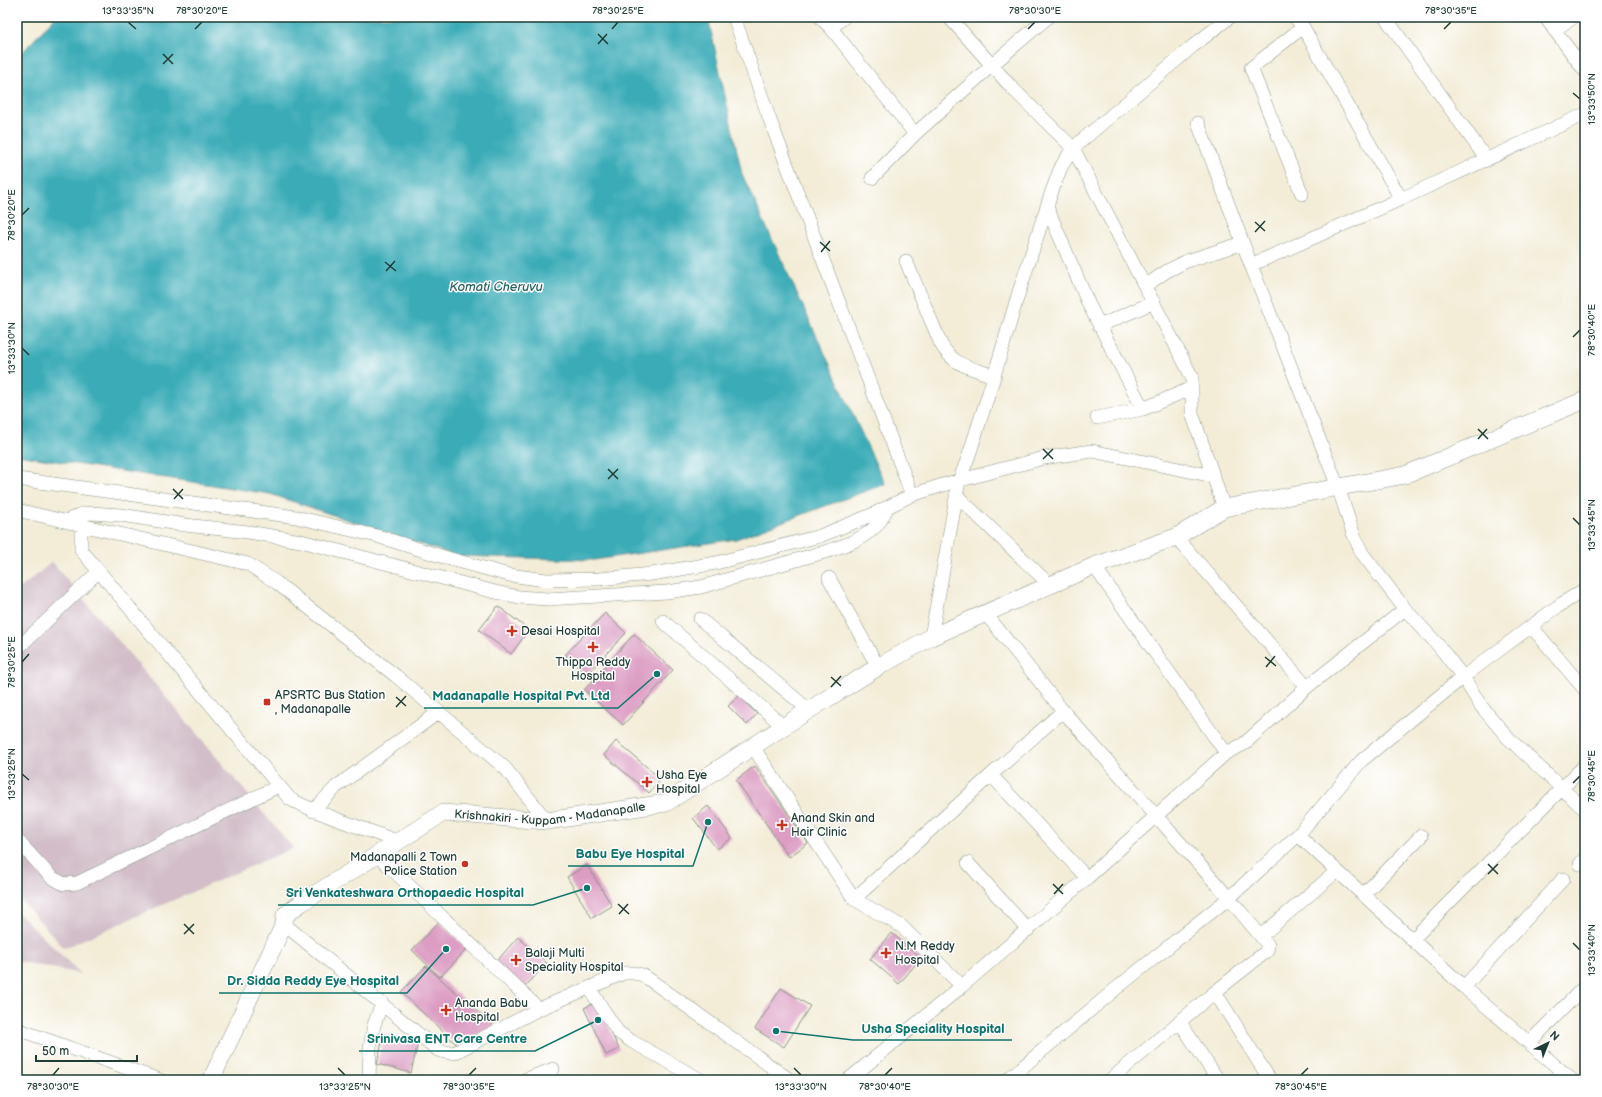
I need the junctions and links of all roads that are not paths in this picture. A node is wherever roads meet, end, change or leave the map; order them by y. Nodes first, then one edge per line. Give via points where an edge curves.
1 (734, 17) edge
2 (820, 17) edge
3 (844, 17) edge
4 (949, 17) edge
5 (1048, 17) edge
6 (1385, 17) edge
7 (1545, 17) edge
8 (1574, 17) edge
9 (1225, 19) edge
10 (1299, 22) edge
11 (831, 28) junction
12 (1554, 30) junction
13 (992, 65) junction
14 (1585, 71) edge
15 (1585, 114) edge
16 (1198, 123) dead end
17 (915, 134) junction
18 (1073, 148) junction
19 (1487, 160) junction
20 (872, 178) dead end
21 (1302, 194) dead end
22 (1401, 199) junction
23 (1046, 207) junction
24 (1243, 243) junction
25 (906, 262) dead end
26 (1251, 265) junction
27 (1145, 286) junction
28 (1154, 302) junction
29 (1099, 326) junction
30 (994, 376) junction
31 (1192, 388) junction
32 (1585, 400) edge
33 (1142, 409) junction
34 (1097, 418) dead end
35 (1213, 476) junction
36 (17, 479) edge
37 (959, 481) junction
38 (1338, 487) junction
39 (912, 495) junction
40 (956, 495) junction
41 (888, 507) junction
42 (1224, 508) junction
43 (17, 510) edge
44 (66, 521) junction
45 (81, 524) junction
46 (1176, 536) junction
47 (1094, 566) junction
48 (99, 571) junction
49 (829, 578) dead end
50 (1049, 584) junction
51 (1585, 589) edge
52 (1405, 609) junction
53 (986, 614) junction
54 (700, 619) dead end
55 (663, 621) dead end
56 (1531, 626) junction
57 (931, 637) junction
58 (17, 649) edge
59 (878, 667) junction
60 (1463, 677) junction
61 (1306, 687) junction
62 (1585, 690) edge
63 (809, 710) junction
64 (1063, 711) junction
65 (439, 712) junction
66 (783, 726) junction
67 (753, 747) junction
68 (1226, 753) junction
69 (1585, 765) edge
70 (991, 775) junction
71 (279, 786) junction
72 (1562, 788) junction
73 (1585, 810) edge
74 (313, 811) junction
75 (1156, 815) junction
76 (547, 821) junction
77 (1298, 835) junction
78 (1421, 836) dead end
79 (398, 842) junction
80 (18, 844) edge
81 (376, 854) junction
82 (968, 863) dead end
83 (1337, 871) junction
84 (1088, 878) junction
85 (1563, 880) dead end
86 (1363, 895) junction
87 (1229, 898) junction
88 (854, 899) junction
89 (284, 924) junction
90 (1028, 930) junction
91 (1261, 936) junction
92 (1412, 940) junction
93 (962, 986) junction
94 (1585, 986) edge
95 (1464, 987) junction
96 (589, 988) junction
97 (1215, 992) junction
98 (382, 1004) junction
99 (539, 1009) junction
100 (1180, 1022) junction
101 (17, 1029) edge
102 (1529, 1043) junction
103 (554, 1069) dead end
104 (782, 1078) edge
105 (160, 1080) edge
106 (213, 1080) edge
107 (369, 1080) edge
108 (524, 1080) edge
109 (701, 1080) edge
110 (848, 1080) edge
111 (1007, 1080) edge
112 (1110, 1080) edge
113 (1218, 1080) edge
114 (1270, 1080) edge
115 (1572, 1080) edge

1 - 39 street via 770,120
2 - 11 street
3 - 11 street
4 - 13 street
5 - 13 street
6 - 19 street
7 - 12 street
8 - 12 street
9 - 18 street
10 - 21 street via 1251,68
10 - 22 street
11 - 17 street
12 - 14 street
13 - 17 street
13 - 18 street
15 - 19 street
16 - 24 street
17 - 20 street
18 - 23 street via 1061,167
18 - 27 street
19 - 22 street
22 - 26 street
23 - 29 street
23 - 30 street
24 - 26 street
24 - 27 street via 1187,262 1167,271
25 - 30 street via 946,354 955,362
26 - 38 street
27 - 28 street
28 - 29 street
28 - 31 street via 1192,377
29 - 33 street
30 - 37 street
31 - 33 street
31 - 35 street via 1192,413
32 - 38 main road, Krishnakiri - Kuppam - Madanapalle via 1405,475
33 - 34 street
35 - 37 street via 1092,451 1044,458
35 - 42 street
36 - 41 street via 296,517 377,536 509,575 546,580 652,574 716,563 820,536
37 - 39 street
37 - 40 street
38 - 42 main road, Krishnakiri - Kuppam - Madanapalle
38 - 52 street via 1362,553
39 - 41 street
40 - 50 street
40 - 57 street
41 - 44 street via 872,530 846,544 701,587 667,592 547,599 495,592 301,541 248,532 91,513
42 - 46 main road, Krishnakiri - Kuppam - Madanapalle
43 - 44 street
44 - 45 street
45 - 48 street via 81,550
45 - 65 street via 248,564 278,583
46 - 47 main road, Krishnakiri - Kuppam - Madanapalle
46 - 61 street
47 - 50 main road, Krishnakiri - Kuppam - Madanapalle
47 - 68 street
48 - 58 street
48 - 71 street
49 - 59 street
50 - 53 main road, Krishnakiri - Kuppam - Madanapalle
51 - 56 street
52 - 60 street
52 - 61 street
53 - 57 main road, Krishnakiri - Kuppam - Madanapalle
53 - 64 street
54 - 63 street
55 - 66 street
56 - 60 street
56 - 62 street
57 - 59 main road, Krishnakiri - Kuppam - Madanapalle
59 - 63 main road, Krishnakiri - Kuppam - Madanapalle
60 - 72 street via 1481,706 1508,738
60 - 77 street via 1361,761
61 - 68 street via 1244,744
63 - 66 main road, Krishnakiri - Kuppam - Madanapalle
64 - 70 street
64 - 75 street
65 - 74 street via 336,787
65 - 76 street via 505,768
66 - 67 main road, Krishnakiri - Kuppam - Madanapalle
67 - 76 main road, Krishnakiri - Kuppam - Madanapalle via 666,803
67 - 88 street
68 - 75 street
69 - 72 street
70 - 84 street
70 - 88 street
71 - 74 street via 290,799
71 - 80 street via 77,883 64,884 51,877
72 - 73 street
72 - 92 street
74 - 79 street
75 - 84 street
75 - 87 street
76 - 79 main road, Krishnakiri - Kuppam - Madanapalle via 442,813
77 - 83 street
77 - 87 street
78 - 86 street
79 - 81 main road, Krishnakiri - Kuppam - Madanapalle
81 - 89 main road, Krishnakiri - Kuppam - Madanapalle via 300,903 285,915
81 - 99 street
82 - 90 street
83 - 86 street
83 - 91 street
84 - 90 street
85 - 95 street
86 - 92 street
87 - 91 street
87 - 111 street
88 - 93 street via 901,926
89 - 98 street
89 - 106 main road, Krishnakiri - Kuppam - Madanapalle
90 - 93 street
91 - 97 street via 1268,945 1267,951
92 - 95 street
93 - 110 street
94 - 102 street
95 - 102 street
96 - 99 street
96 - 104 street via 624,973 643,975
96 - 109 street via 618,1032
97 - 100 street
97 - 114 street
98 - 99 street via 438,1050 454,1053
98 - 107 street via 374,1025 370,1047
100 - 112 street
100 - 113 street
101 - 105 street
102 - 115 street
103 - 108 street

